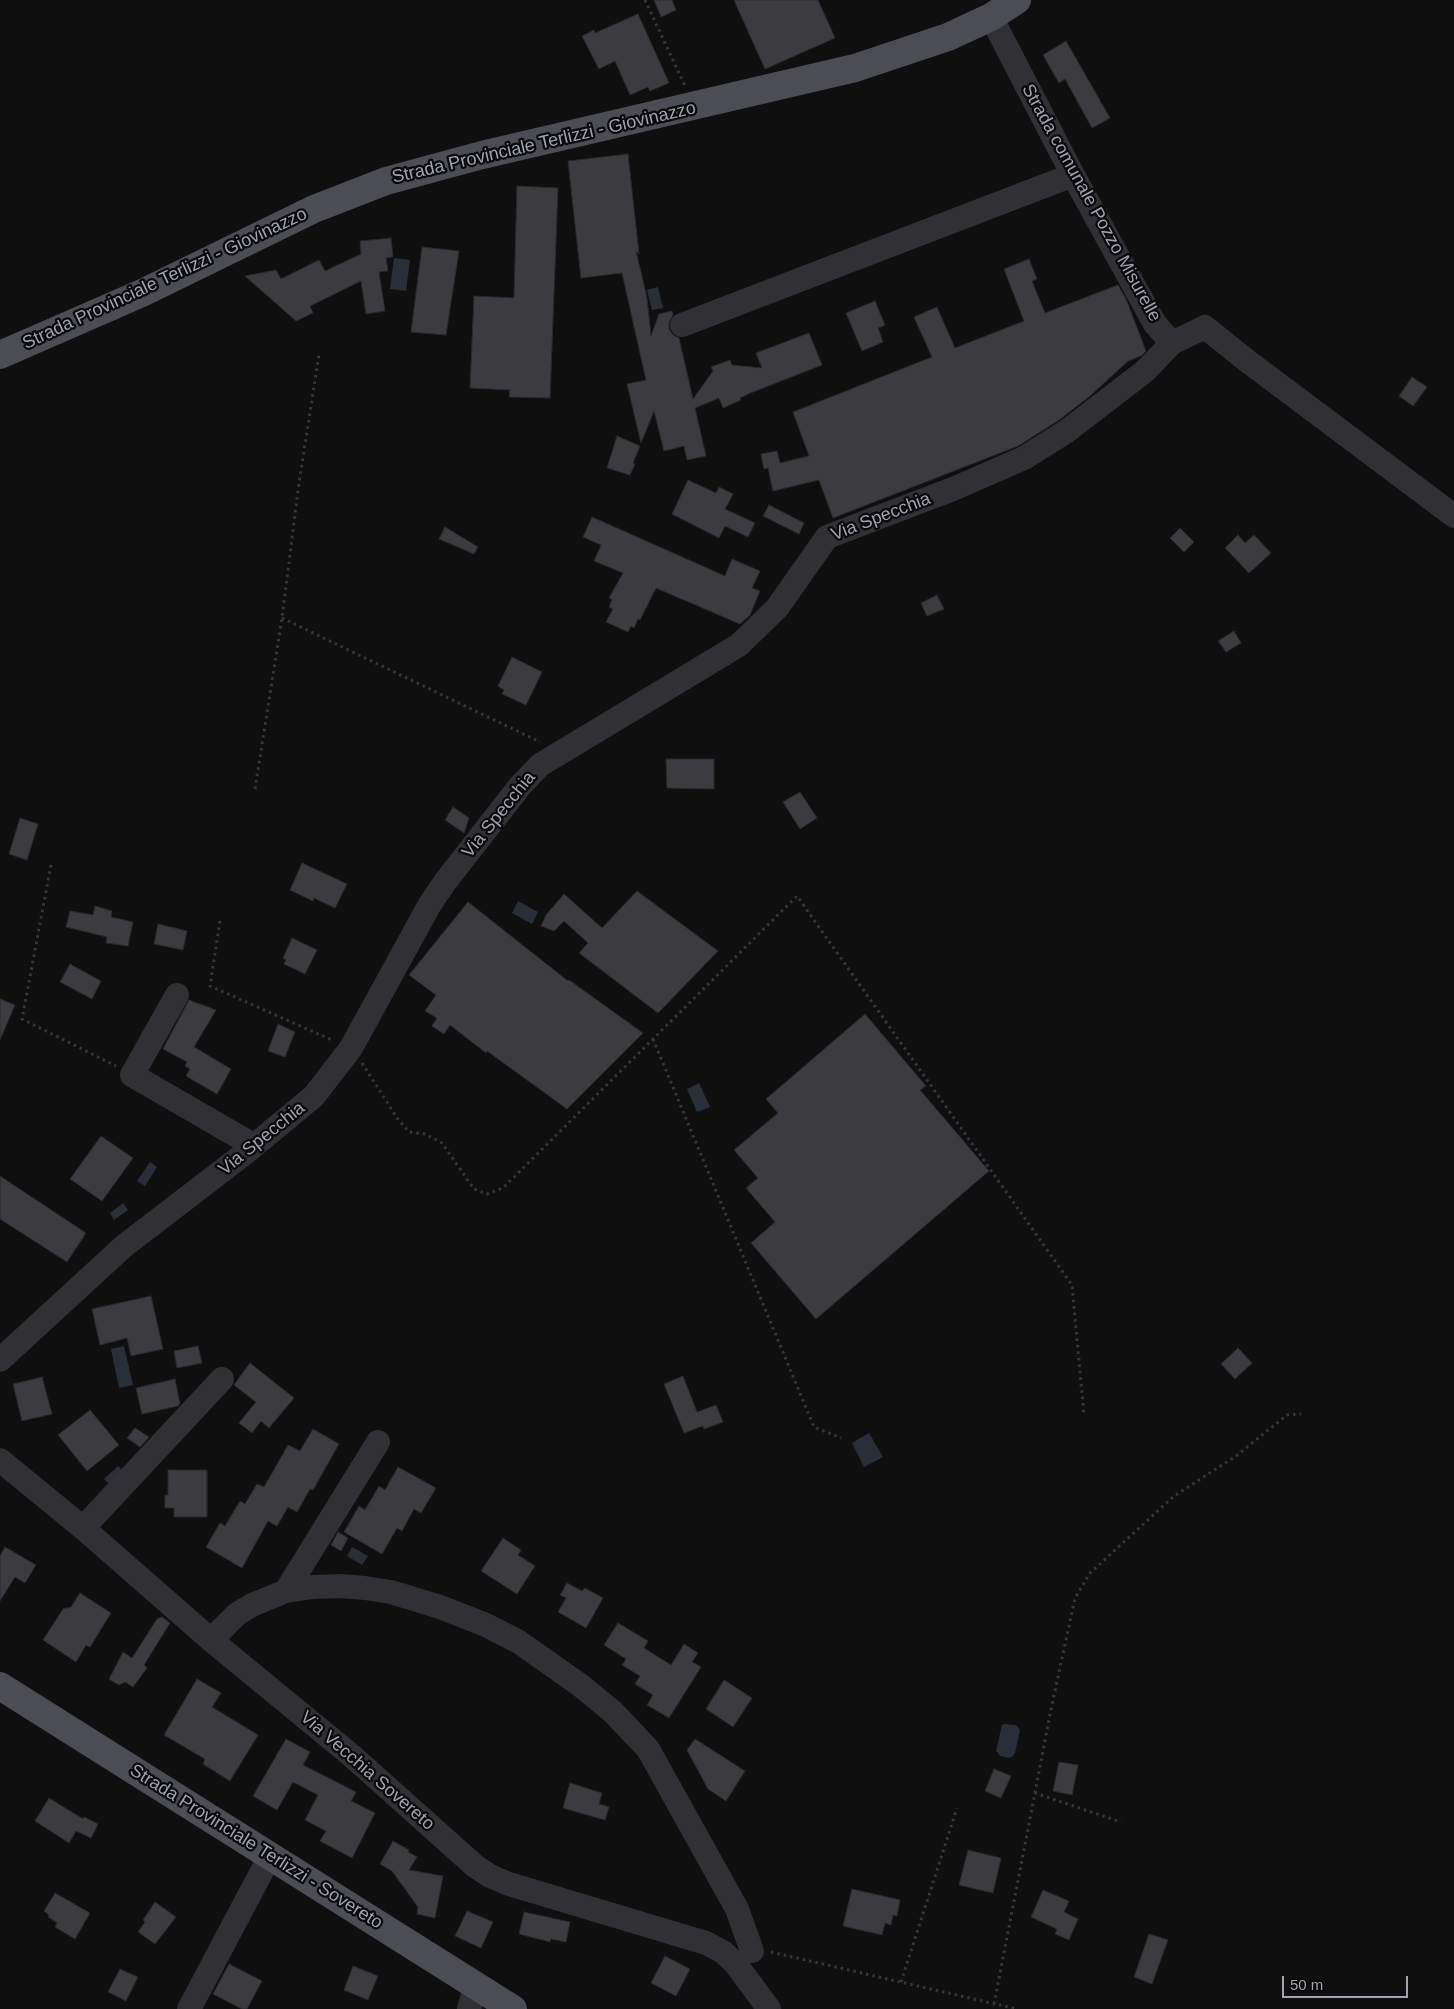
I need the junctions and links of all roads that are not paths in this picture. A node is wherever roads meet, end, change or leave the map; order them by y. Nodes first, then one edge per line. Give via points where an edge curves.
1 (1017, 0) edge
2 (991, 17) junction
3 (1074, 175) junction
4 (682, 325) dead end
5 (1172, 343) junction
6 (0, 355) edge
7 (1454, 516) edge
8 (177, 995) dead end
9 (253, 1145) junction
10 (0, 1360) edge
11 (222, 1380) dead end
12 (378, 1442) dead end
13 (0, 1460) edge
14 (83, 1528) junction
15 (286, 1591) junction
16 (211, 1640) junction
17 (0, 1686) edge
18 (270, 1856) junction
19 (752, 1951) road end
20 (472, 1997) edge
21 (189, 2009) edge
22 (513, 2009) edge
23 (769, 2009) edge

1 - 2 main road, Strada Provinciale Terlizzi - Giovinazzo
2 - 3 street, Strada comunale Pozzo Misurelle
2 - 6 main road, Strada Provinciale Terlizzi - Giovinazzo via 948,37 855,68 482,155 386,181 314,209 142,293
3 - 4 street
3 - 5 street, Strada comunale Pozzo Misurelle via 1155,324
5 - 7 street via 1205,327
5 - 9 street, Via Specchia via 1137,377 1067,431 1024,458 827,537 777,608 739,645 540,765 520,786 430,904 351,1048 314,1096
8 - 9 street via 132,1074
9 - 10 street, Via Specchia via 228,1179 124,1246
11 - 14 street
12 - 15 street
13 - 14 street, Via Vecchia Sovereto
14 - 16 street, Via Vecchia Sovereto
15 - 16 street via 237,1614
15 - 19 street via 313,1587 366,1588 440,1607 519,1642 580,1685 613,1712 648,1749 737,1909
16 - 23 street, Via Vecchia Sovereto via 490,1876 706,1943 735,1963
17 - 18 main road, Strada Provinciale Terlizzi - Sovereto
18 - 20 main road, Strada Provinciale Terlizzi - Sovereto
18 - 21 street
20 - 22 main road, Strada Provinciale Terlizzi - Sovereto

